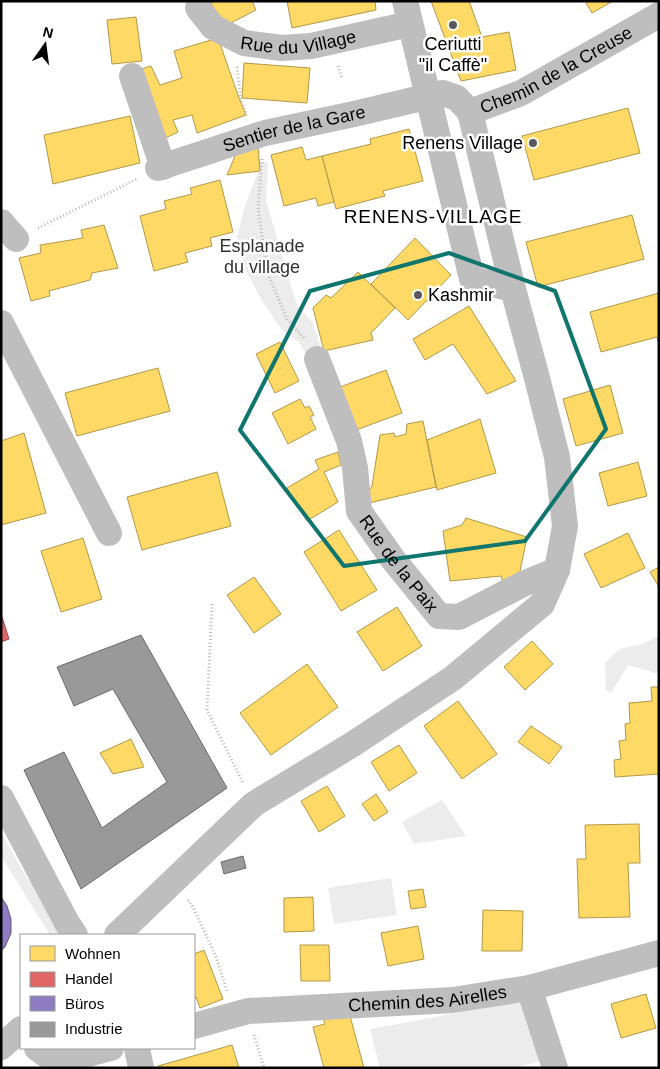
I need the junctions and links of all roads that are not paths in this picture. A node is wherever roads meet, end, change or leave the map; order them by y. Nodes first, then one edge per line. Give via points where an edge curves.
1 (198, 8) dead end
2 (408, 13) edge
3 (659, 15) edge
4 (132, 76) dead end
5 (428, 96) junction
6 (470, 112) junction
7 (513, 289) junction
8 (1, 323) edge
9 (312, 350) road end
10 (109, 533) dead end
11 (558, 570) junction
12 (1, 798) edge
13 (74, 934) edge
14 (118, 934) edge
15 (659, 953) edge
16 (529, 988) junction
17 (195, 1026) edge
18 (36, 1049) edge
19 (106, 1049) edge
20 (137, 1049) edge
21 (141, 1068) edge
22 (555, 1068) edge

1 - 2 street, Rue du Village via 213,27 244,43 282,48 311,46
2 - 5 street, Rue du Village
3 - 6 street, Chemin de la Creuse via 521,93
4 - 5 street, Sentier de la Gare via 161,168 259,135
5 - 6 street, Chemin de la Creuse via 443,93 457,98
5 - 7 street, Rue du Village via 472,279
6 - 7 street
7 - 11 street via 557,456 565,526
8 - 10 street
9 - 11 street, Rue de la Paix via 349,441 359,511 439,616 459,618 525,583
11 - 14 street via 542,604 453,678 254,804
12 - 13 street
15 - 16 street, Chemin des Airelles
16 - 17 street, Chemin des Airelles via 452,1000 241,1013
16 - 22 street
18 - 19 street via 56,1062
20 - 21 street

